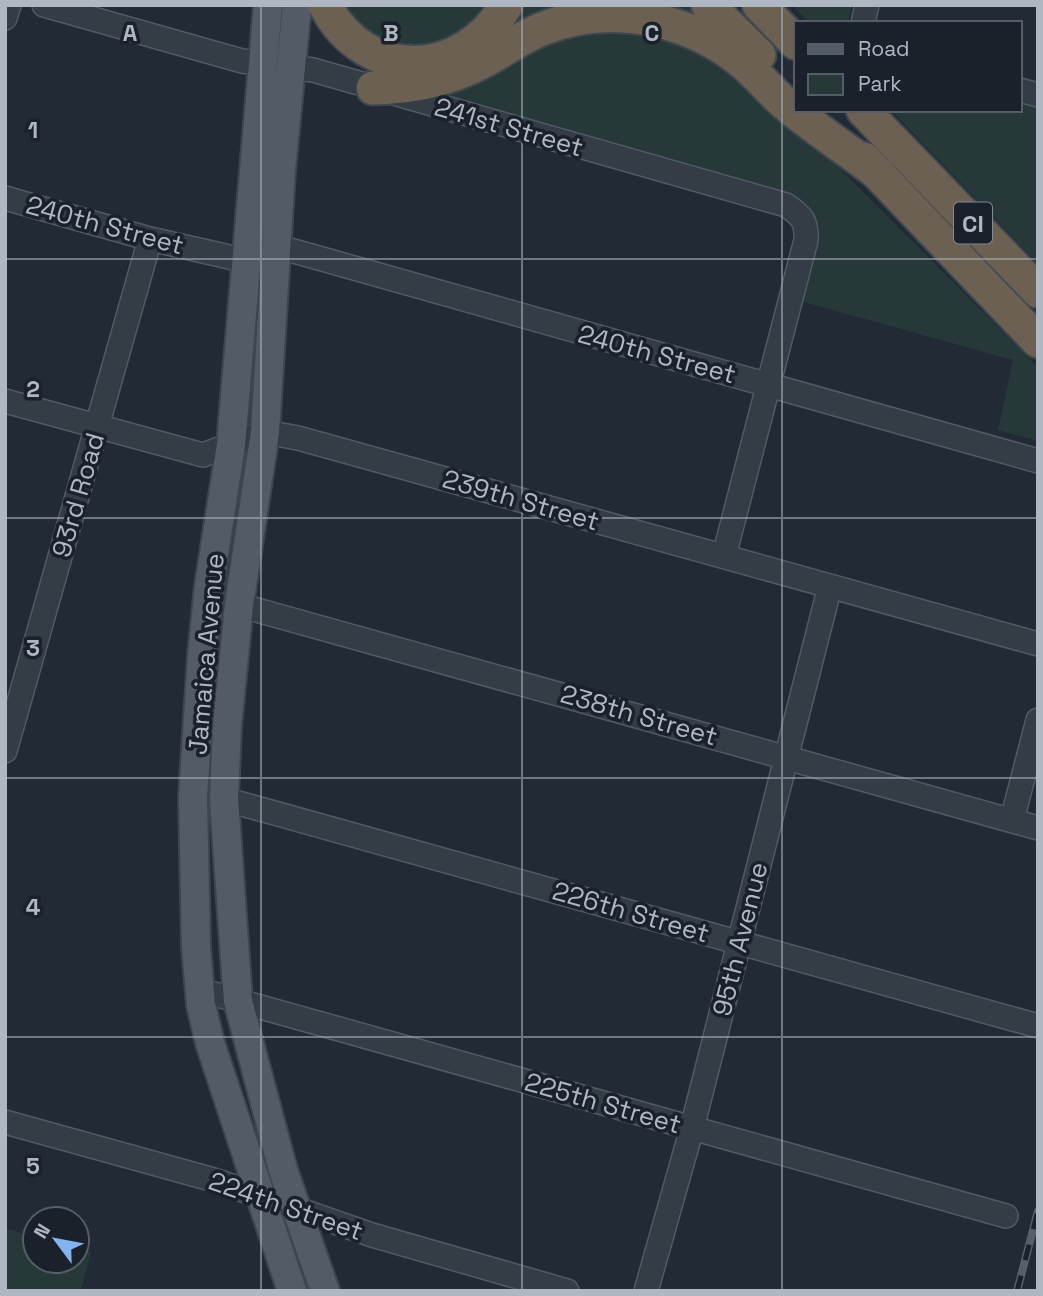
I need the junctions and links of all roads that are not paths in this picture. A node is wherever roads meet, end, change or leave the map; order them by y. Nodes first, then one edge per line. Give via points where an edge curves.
1 (9, 5) edge
2 (44, 5) edge
3 (268, 5) edge
4 (297, 5) edge
5 (325, 5) edge
6 (506, 5) edge
7 (708, 5) edge
8 (759, 5) edge
9 (783, 5) edge
10 (5, 18) edge
11 (795, 21) edge
12 (794, 41) edge
13 (262, 64) junction
14 (290, 67) junction
15 (373, 88) junction
16 (794, 90) edge
17 (794, 111) edge
18 (795, 112) edge
19 (817, 112) edge
20 (865, 112) edge
21 (878, 173) junction
22 (5, 198) edge
23 (150, 239) junction
24 (276, 246) junction
25 (247, 261) junction
26 (1038, 291) edge
27 (1038, 341) edge
28 (768, 385) junction
29 (5, 401) edge
30 (97, 427) junction
31 (265, 432) junction
32 (231, 445) junction
33 (1038, 461) edge
34 (724, 556) junction
35 (830, 586) junction
36 (239, 605) junction
37 (1038, 644) edge
38 (1038, 720) edge
39 (5, 751) edge
40 (787, 756) junction
41 (224, 799) junction
42 (1012, 820) junction
43 (1038, 828) edge
44 (739, 942) junction
45 (200, 990) junction
46 (238, 1001) junction
47 (1038, 1026) edge
48 (5, 1122) edge
49 (692, 1128) junction
50 (259, 1195) junction
51 (298, 1211) junction
52 (1006, 1216) dead end
53 (292, 1291) edge
54 (325, 1291) edge
55 (567, 1291) edge
56 (646, 1291) edge

1 - 10 street
2 - 13 street, 241st Street
3 - 13 main road, Jamaica Avenue
4 - 14 main road, Jamaica Avenue
5 - 6 highway via 341,31 361,48 414,62 442,59 470,46
7 - 16 highway
8 - 12 highway
9 - 11 highway
13 - 14 street, 241st Street
13 - 25 main road, Jamaica Avenue
14 - 15 street, 241st Street
14 - 24 main road, Jamaica Avenue
15 - 17 highway via 415,86 452,76 556,24 595,16 651,19 689,30 724,49
15 - 28 street, 241st Street via 786,205 803,216 806,240
18 - 21 highway
19 - 21 highway, CI
20 - 26 highway, CI
21 - 27 highway, CI
22 - 23 street, 240th Street
23 - 25 street, 240th Street
23 - 30 street, 93rd Road
24 - 28 street, 240th Street
24 - 31 main road, Jamaica Avenue
25 - 32 main road, Jamaica Avenue
28 - 33 street, 240th Street
28 - 34 street, 241st Street
29 - 30 street
30 - 32 street via 203,455
30 - 39 street, 93rd Road
31 - 32 street
31 - 34 street, 239th Street
31 - 36 main road, Jamaica Avenue
32 - 45 main road, Jamaica Avenue via 209,586 194,784 195,947
34 - 35 street, 239th Street
35 - 37 street, 239th Street
35 - 40 street, 95th Avenue
36 - 40 street, 238th Street
36 - 41 main road, Jamaica Avenue
38 - 42 street
40 - 42 street, 238th Street
40 - 44 street, 95th Avenue
41 - 44 street, 226th Street
41 - 46 main road, Jamaica Avenue
42 - 43 street, 238th Street
44 - 47 street, 226th Street
44 - 49 street, 95th Avenue
45 - 46 street, 225th Street
45 - 50 main road, Jamaica Avenue via 210,1043
46 - 49 street, 225th Street
46 - 51 main road, Jamaica Avenue
48 - 50 street, 224th Street
49 - 52 street, 225th Street
49 - 56 street, 95th Avenue
50 - 51 street, 224th Street
50 - 53 main road, Jamaica Avenue
51 - 54 main road, Jamaica Avenue
51 - 55 street, 224th Street

